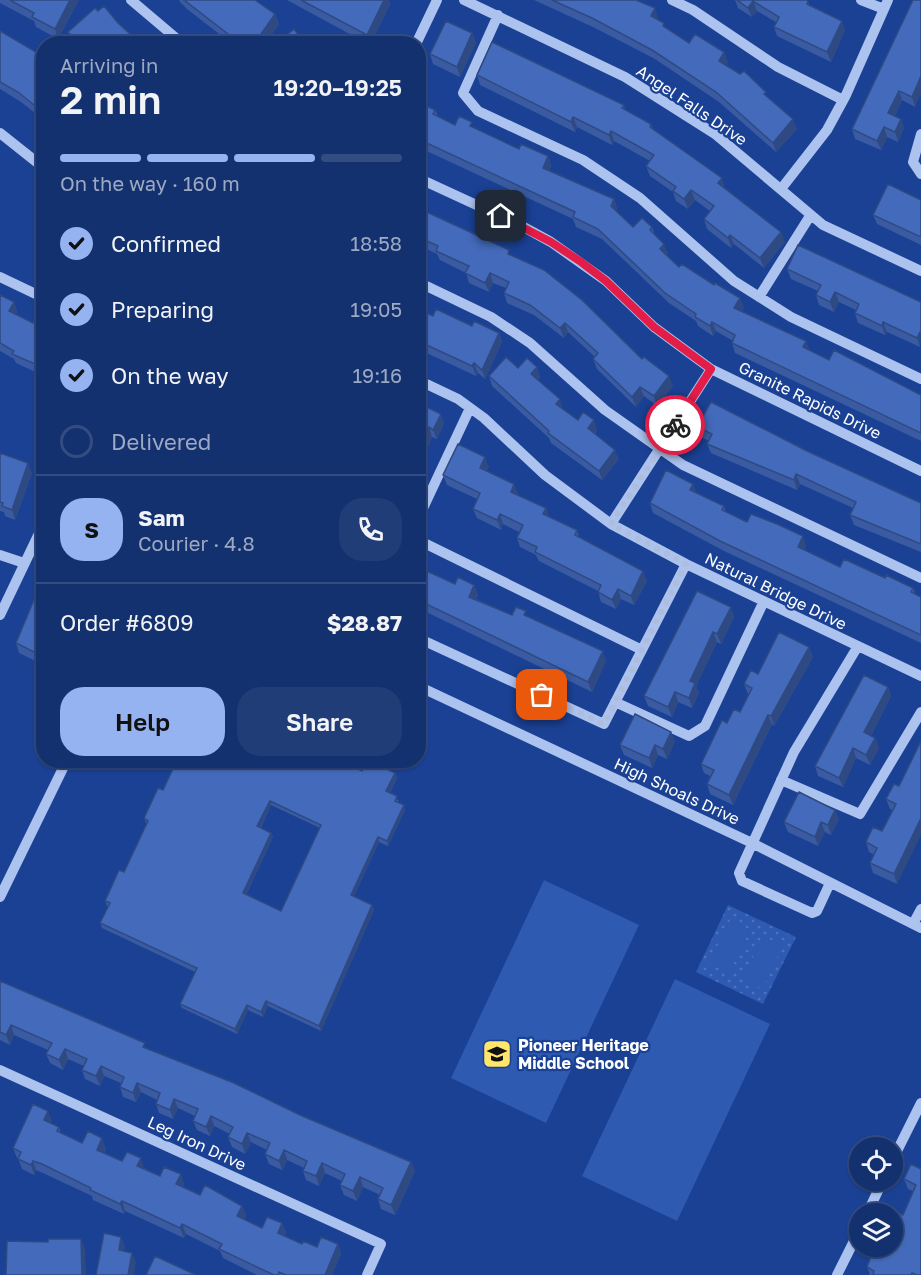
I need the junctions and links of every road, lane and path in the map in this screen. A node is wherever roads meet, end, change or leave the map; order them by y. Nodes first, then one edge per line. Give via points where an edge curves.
1 (131, 0) edge
2 (437, 0) edge
3 (464, 0) edge
4 (672, 0) edge
5 (861, 0) edge
6 (886, 5) edge
7 (498, 15) junction
8 (174, 36) edge
9 (420, 36) edge
10 (843, 100) junction
11 (0, 133) edge
12 (921, 134) edge
13 (36, 162) edge
14 (921, 174) edge
15 (426, 184) edge
16 (781, 189) junction
17 (810, 216) junction
18 (921, 271) edge
19 (0, 277) edge
20 (426, 286) edge
21 (36, 294) edge
22 (759, 297) junction
23 (711, 369) junction
24 (921, 379) edge
25 (426, 384) edge
26 (470, 408) junction
27 (659, 449) junction
28 (921, 471) edge
29 (426, 502) edge
30 (611, 524) junction
31 (36, 539) edge
32 (426, 544) edge
33 (0, 555) edge
34 (24, 563) junction
35 (686, 564) junction
36 (921, 578) edge
37 (764, 601) junction
38 (0, 615) edge
39 (426, 642) edge
40 (858, 646) junction
41 (642, 650) junction
42 (921, 676) edge
43 (426, 690) edge
44 (615, 702) junction
45 (921, 712) edge
46 (63, 768) edge
47 (781, 780) junction
48 (752, 843) junction
49 (830, 883) junction
50 (0, 897) edge
51 (921, 909) edge
52 (917, 926) edge
53 (0, 1070) edge
54 (921, 1103) edge
55 (903, 1139) edge
56 (849, 1251) edge
57 (367, 1275) edge
58 (837, 1275) edge

1 - 8 street
2 - 9 street
3 - 7 street, Angel Falls Drive
4 - 10 street via 778,67
5 - 6 street
6 - 10 street
7 - 16 street, Angel Falls Drive via 625,77 715,134
7 - 22 street via 463,93 478,111 583,160 640,198 734,281
10 - 16 street via 827,130
11 - 13 street
12 - 14 street via 913,162
15 - 23 street, Granite Rapids Drive via 551,242 606,281 654,327
16 - 17 street, Angel Falls Drive
17 - 18 street, Angel Falls Drive
17 - 22 street
19 - 21 street
20 - 27 street via 491,317 530,343 605,410
22 - 24 street via 791,317
23 - 27 street
23 - 28 street, Granite Rapids Drive
25 - 26 street, Natural Bridge Drive
26 - 29 street
26 - 30 street, Natural Bridge Drive via 545,475
27 - 30 street
27 - 36 street via 693,470
30 - 35 street, Natural Bridge Drive
31 - 34 street
32 - 41 street
33 - 34 street
34 - 38 street
35 - 37 street, Natural Bridge Drive
35 - 41 street
37 - 40 street, Natural Bridge Drive
37 - 44 street via 705,726 689,736
39 - 44 street via 604,724
40 - 42 street, Natural Bridge Drive
40 - 47 street
41 - 44 street
43 - 48 street, High Shoals Drive
45 - 47 street via 860,814
46 - 50 street
47 - 48 street
48 - 49 street, High Shoals Drive
48 - 49 street via 739,873 742,881 812,914
49 - 52 street, High Shoals Drive
51 - 52 street
53 - 57 street, Leg Iron Drive via 381,1244
54 - 55 street
56 - 58 street

